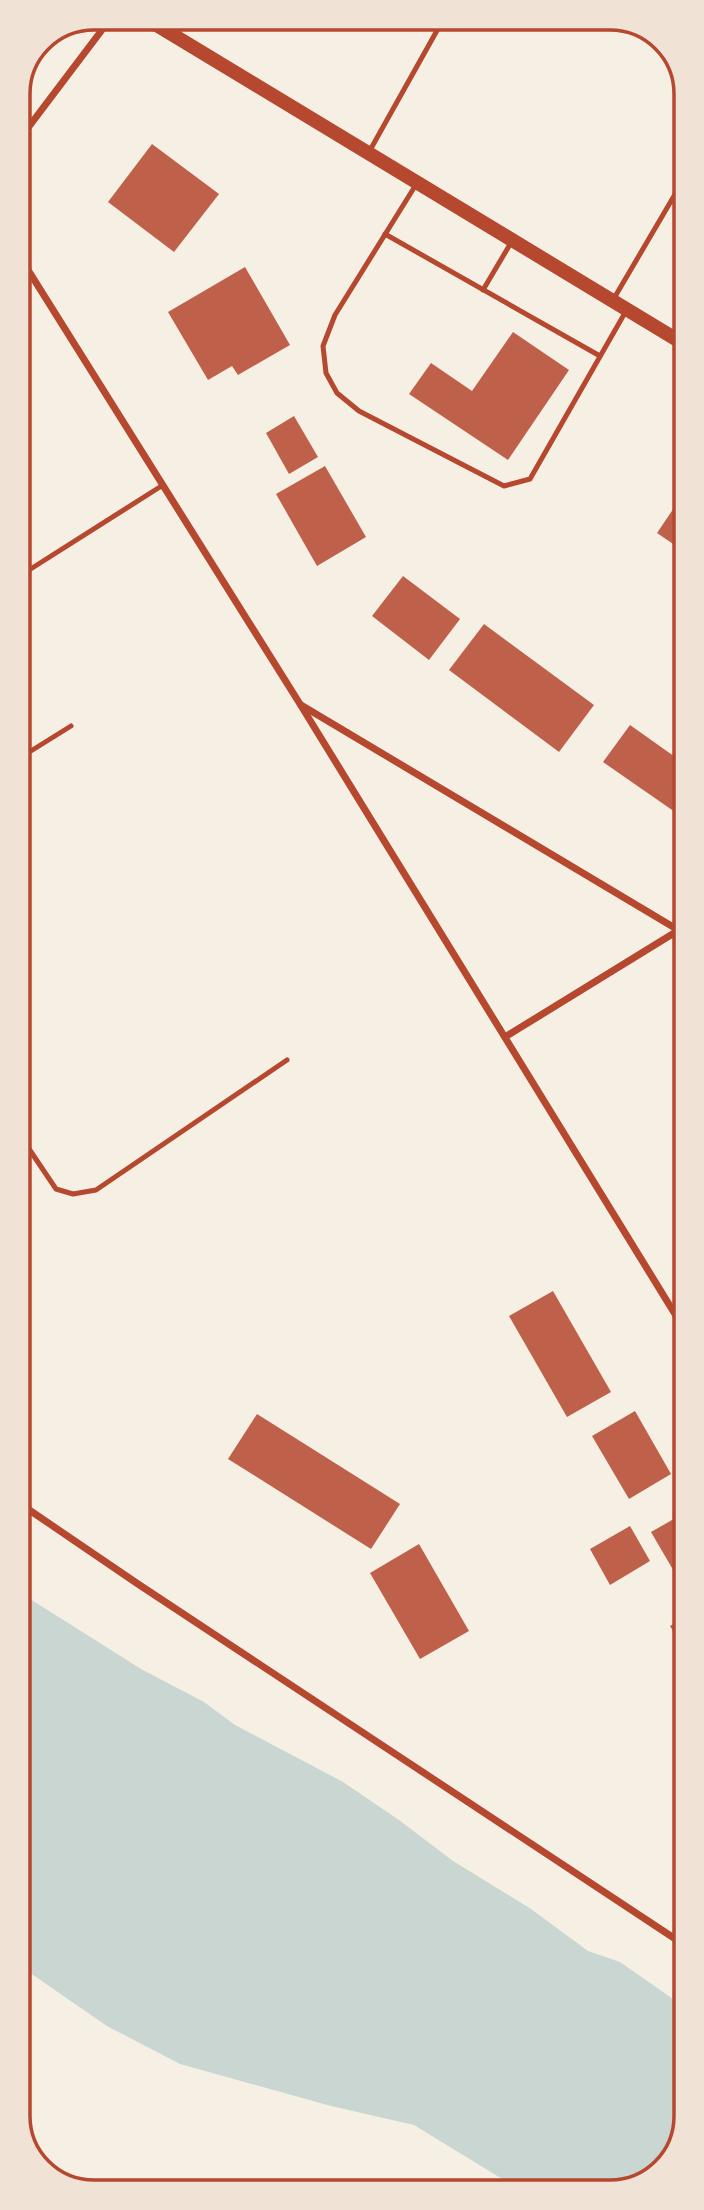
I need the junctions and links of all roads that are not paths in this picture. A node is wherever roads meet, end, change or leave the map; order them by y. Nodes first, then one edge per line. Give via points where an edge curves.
1 (102, 30) edge
2 (165, 30) edge
3 (437, 30) edge
4 (30, 125) edge
5 (368, 153) junction
6 (417, 183) junction
7 (674, 196) edge
8 (385, 234) junction
9 (512, 241) junction
10 (30, 273) edge
11 (483, 290) junction
12 (612, 302) junction
13 (626, 310) junction
14 (674, 338) edge
15 (600, 356) junction
16 (163, 485) junction
17 (30, 569) edge
18 (300, 704) junction
19 (71, 726) dead end
20 (30, 752) edge
21 (674, 927) edge
22 (674, 937) edge
23 (505, 1037) junction
24 (287, 1060) dead end
25 (30, 1151) edge
26 (674, 1314) edge
27 (30, 1510) edge
28 (674, 1938) edge

1 - 4 street
2 - 5 main road
3 - 5 lane
5 - 6 main road
6 - 8 lane
6 - 9 main road
7 - 12 lane
8 - 11 lane
8 - 15 lane via 335,315 323,346 326,373 337,393 359,411 504,486 530,479
9 - 11 lane
9 - 12 main road
10 - 16 street
11 - 15 lane
12 - 13 main road
13 - 14 main road
13 - 15 lane
16 - 17 lane
16 - 18 street
18 - 21 street
18 - 23 street
19 - 20 lane
22 - 23 street
23 - 26 street
24 - 25 lane via 96,1190 74,1194 56,1189
27 - 28 street

